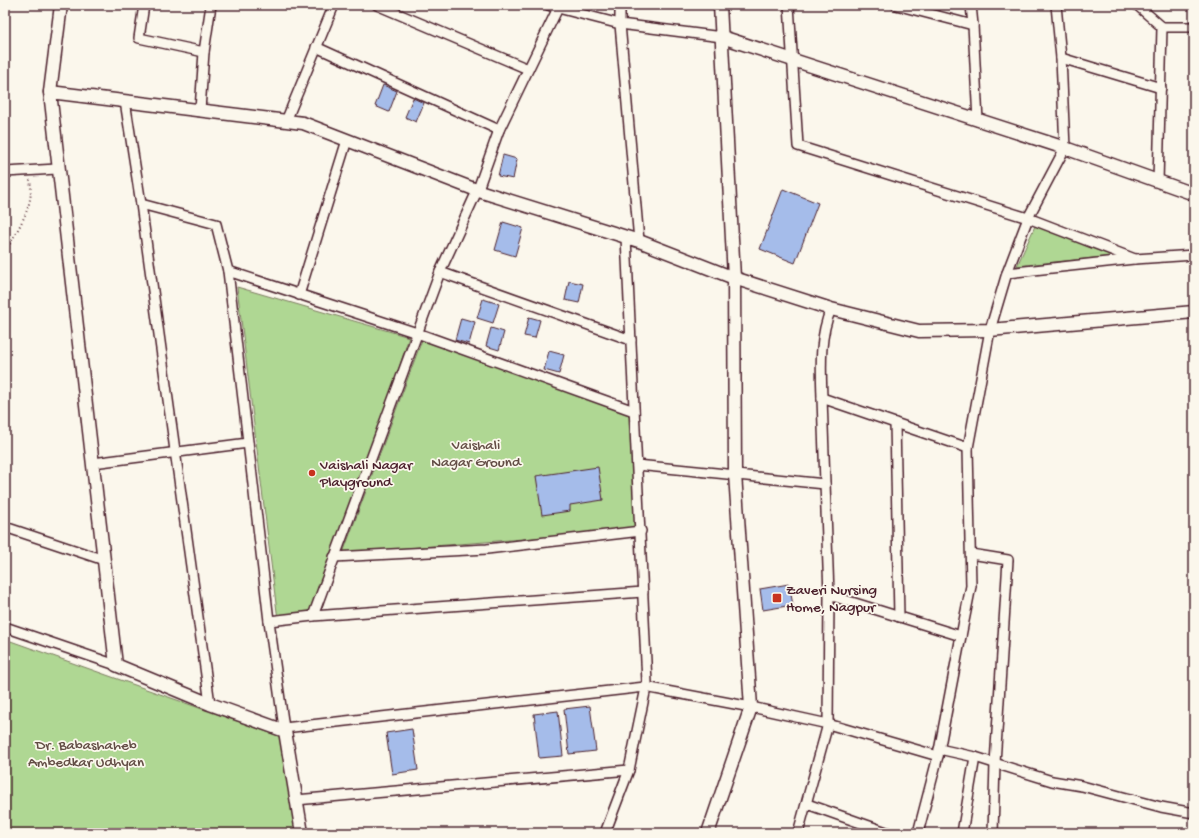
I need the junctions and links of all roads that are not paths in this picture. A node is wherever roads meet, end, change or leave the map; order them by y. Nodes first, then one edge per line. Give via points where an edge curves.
1 (61, 5) edge
2 (144, 5) edge
3 (211, 5) edge
4 (334, 5) edge
5 (377, 5) edge
6 (548, 5) edge
7 (620, 5) edge
8 (720, 5) edge
9 (789, 5) edge
10 (896, 5) edge
11 (971, 5) edge
12 (1056, 5) edge
13 (1137, 5) edge
14 (557, 7) edge
15 (620, 24) junction
16 (973, 25) junction
17 (1162, 27) junction
18 (1194, 27) edge
19 (722, 37) junction
20 (316, 47) junction
21 (204, 52) junction
22 (1061, 58) junction
23 (793, 60) junction
24 (528, 69) junction
25 (1161, 88) junction
26 (50, 92) junction
27 (125, 101) junction
28 (200, 110) junction
29 (286, 121) junction
30 (978, 121) junction
31 (499, 130) junction
32 (347, 140) junction
33 (1065, 148) junction
34 (57, 169) junction
35 (5, 172) edge
36 (1158, 182) junction
37 (478, 189) junction
38 (1194, 194) edge
39 (141, 204) junction
40 (1028, 218) junction
41 (626, 237) junction
42 (639, 241) junction
43 (1194, 255) edge
44 (1135, 259) junction
45 (228, 271) junction
46 (440, 272) junction
47 (1007, 273) junction
48 (734, 278) junction
49 (299, 295) junction
50 (831, 309) junction
51 (1194, 312) edge
52 (990, 330) junction
53 (417, 333) junction
54 (631, 340) junction
55 (822, 398) junction
56 (634, 411) junction
57 (895, 423) junction
58 (248, 443) junction
59 (968, 448) junction
60 (175, 453) junction
61 (93, 462) junction
62 (637, 465) junction
63 (735, 474) junction
64 (825, 484) junction
65 (5, 527) edge
66 (641, 532) junction
67 (970, 554) junction
68 (334, 557) junction
69 (104, 560) junction
70 (643, 592) junction
71 (829, 595) junction
72 (313, 616) junction
73 (899, 617) junction
74 (269, 621) junction
75 (5, 627) edge
76 (960, 636) junction
77 (116, 665) junction
78 (645, 687) junction
79 (210, 704) junction
80 (751, 707) junction
81 (828, 724) junction
82 (285, 730) junction
83 (938, 753) junction
84 (975, 757) junction
85 (995, 763) junction
86 (629, 770) junction
87 (296, 800) junction
88 (807, 804) junction
89 (1194, 812) edge
90 (302, 833) edge
91 (605, 833) edge
92 (708, 833) edge
93 (798, 833) edge
94 (889, 833) edge
95 (918, 833) edge
96 (962, 833) edge
97 (993, 833) edge

1 - 26 street
2 - 21 street via 139,38
3 - 21 street
4 - 20 street
5 - 24 street
6 - 14 street
7 - 15 street
8 - 19 street
9 - 23 street
10 - 16 street
11 - 16 street
12 - 22 street
13 - 17 street
14 - 15 street
14 - 24 street
15 - 19 street
15 - 42 street
16 - 30 street
17 - 18 street
17 - 25 street
19 - 23 street
19 - 48 street
20 - 29 street
20 - 31 street
21 - 28 street
22 - 25 street
22 - 33 street
23 - 30 street
23 - 40 street via 798,146
24 - 31 street
25 - 36 street
26 - 27 street
26 - 34 street
27 - 28 street
27 - 39 street
28 - 29 street
29 - 32 street via 303,123
30 - 33 street
31 - 37 street
32 - 37 street
32 - 49 street
33 - 36 street
33 - 40 street
34 - 35 street
34 - 61 street
36 - 38 street
37 - 41 street
37 - 46 street
39 - 45 street via 216,224
39 - 60 street
40 - 44 street
40 - 47 street
41 - 42 street
41 - 54 street
42 - 48 street
43 - 44 street
44 - 47 street
45 - 49 street
45 - 58 street
46 - 53 street
46 - 54 street
47 - 52 street
48 - 50 street
48 - 63 street
49 - 53 street
50 - 52 street via 919,331
50 - 55 street via 825,323 821,361
51 - 52 street
52 - 59 street
53 - 56 street
53 - 68 street
54 - 56 street
55 - 57 street
55 - 64 street
56 - 62 street
57 - 59 street
57 - 73 street
58 - 60 street
58 - 74 street
59 - 67 street
60 - 61 street
60 - 79 street
61 - 69 street
62 - 63 street
62 - 66 street
63 - 64 street
63 - 80 street
64 - 71 street
65 - 69 street
66 - 68 street via 487,549
66 - 70 street
67 - 76 street via 971,586
67 - 85 street via 1008,560
68 - 72 street
69 - 77 street
70 - 72 street
70 - 78 street via 647,683
71 - 73 street
71 - 81 street
72 - 74 street
73 - 76 street
74 - 82 street
75 - 77 street
76 - 83 street
77 - 79 street
78 - 80 street
78 - 82 street
78 - 86 street
79 - 82 street
80 - 81 street
80 - 92 street
81 - 83 street
81 - 88 street
82 - 87 street
83 - 84 street
83 - 95 street
84 - 85 street
84 - 96 street
85 - 89 street via 1161,807
85 - 97 street
86 - 87 street
86 - 91 street
87 - 90 street
88 - 93 street
88 - 94 street

